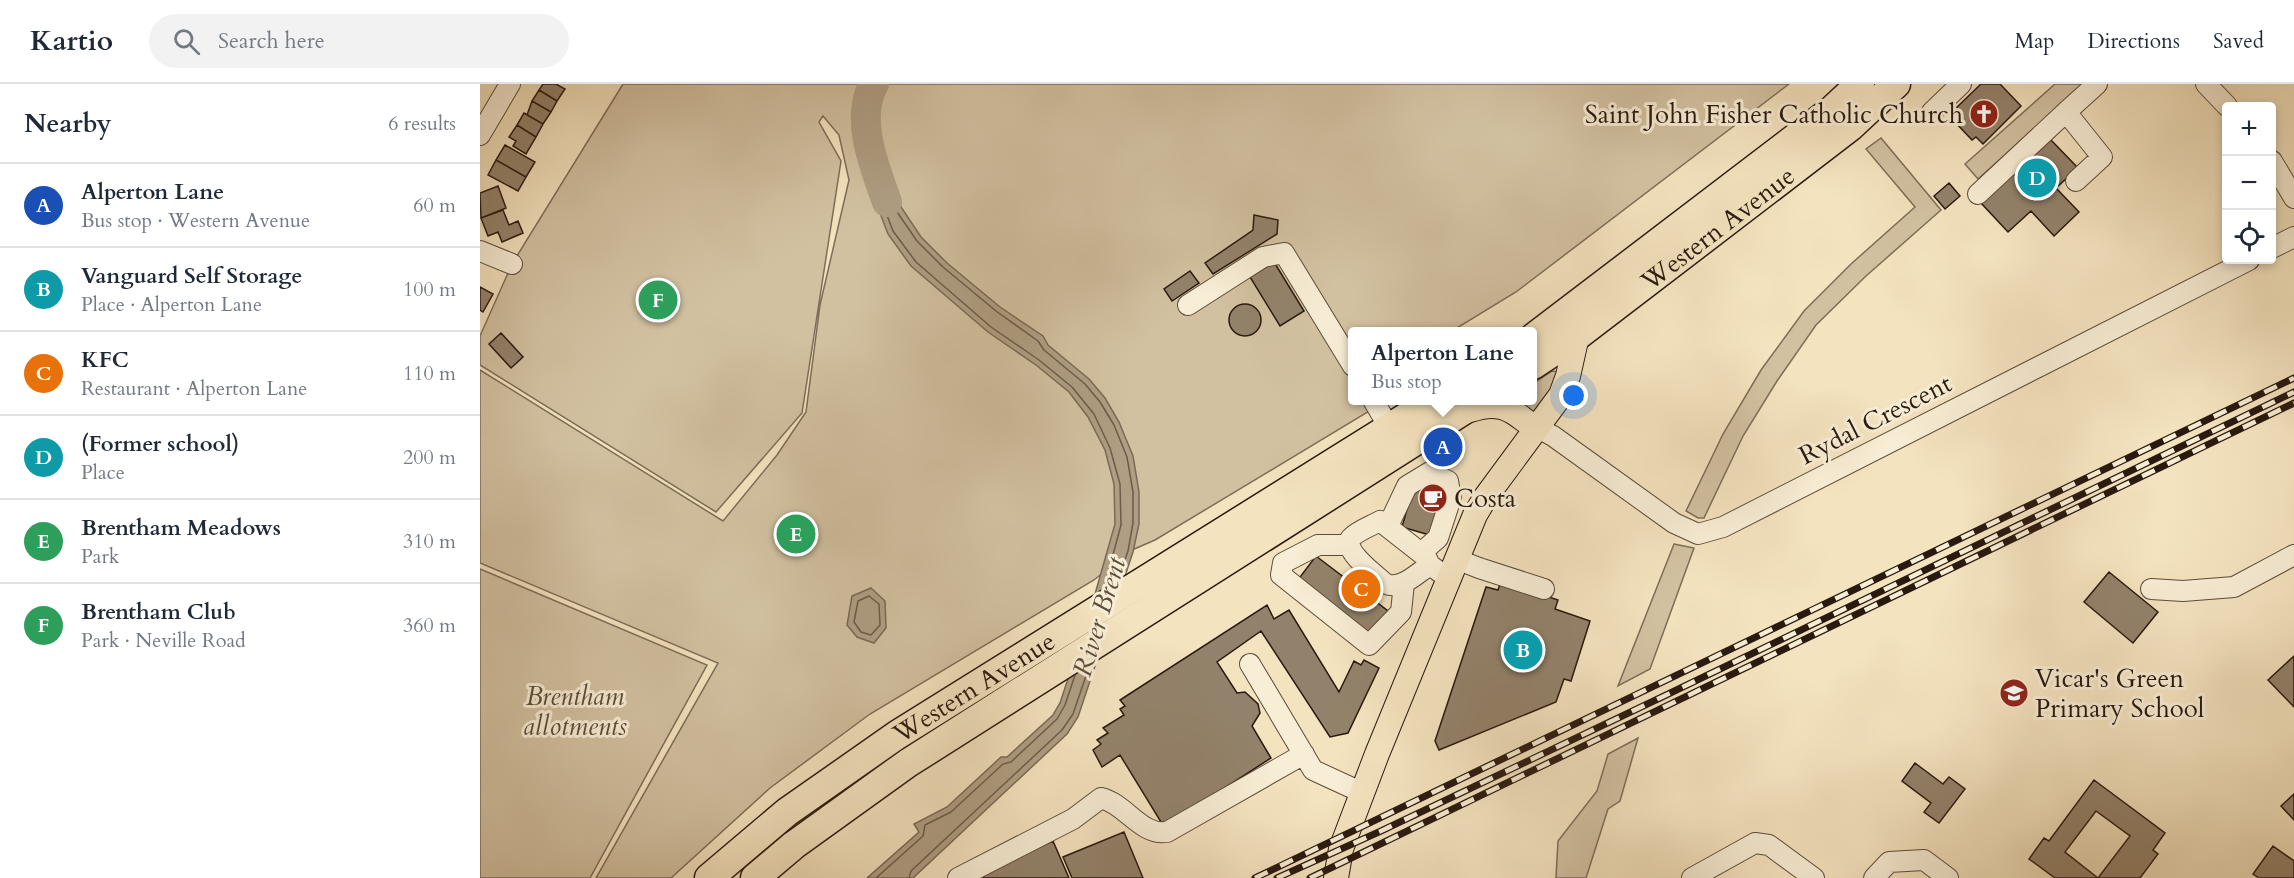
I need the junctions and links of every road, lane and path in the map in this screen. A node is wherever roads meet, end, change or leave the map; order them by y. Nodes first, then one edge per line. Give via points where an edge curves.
1 (510, 84) edge
2 (1860, 84) edge
3 (1896, 84) edge
4 (1961, 84) edge
5 (2097, 84) edge
6 (1932, 112) dead end
7 (2066, 112) junction
8 (480, 135) edge
9 (2276, 169) edge
10 (2076, 181) dead end
11 (1978, 194) dead end
12 (2294, 198) edge
13 (2294, 237) edge
14 (2276, 246) edge
15 (480, 250) edge
16 (512, 264) dead end
17 (2241, 264) edge
18 (1188, 305) dead end
19 (1537, 335) edge
20 (1577, 336) junction
21 (1348, 358) edge
22 (1537, 362) edge
23 (1376, 405) edge
24 (1426, 405) edge
25 (1471, 406) edge
26 (1536, 427) junction
27 (1390, 429) junction
28 (1388, 526) junction
29 (1348, 545) junction
30 (2294, 555) edge
31 (1439, 564) junction
32 (1404, 583) junction
33 (1544, 589) dead end
34 (2151, 589) dead end
35 (1250, 664) dead end
36 (1304, 754) junction
37 (1363, 793) junction
38 (709, 878) edge
39 (755, 878) edge
40 (958, 878) edge
41 (1336, 878) edge
42 (1692, 878) edge
43 (1814, 878) edge
44 (1874, 878) edge
45 (1948, 878) edge

1 - 8 street
2 - 19 highway, Western Avenue via 1832,110
3 - 20 highway, Western Avenue via 1850,127
4 - 6 street
5 - 7 street
7 - 10 street via 2102,157
7 - 11 street
9 - 12 street
13 - 14 street
15 - 16 street
17 - 26 street, Rydal Crescent via 1723,527 1698,534 1674,524
18 - 21 street via 1263,257 1284,253
20 - 22 highway, Western Avenue
20 - 26 main road via 1561,395
23 - 27 street
24 - 27 highway, Western Avenue
25 - 26 main road via 1509,410
25 - 39 highway, Western Avenue via 908,763
26 - 31 main road
27 - 38 highway, Western Avenue via 897,735 787,812
28 - 29 street via 1380,521 1350,538
28 - 31 street
28 - 31 street via 1407,486 1430,472 1448,481 1451,498 1438,538
29 - 32 street via 1386,584 1393,587
29 - 32 street via 1318,544 1283,563 1281,575 1369,645 1385,646 1404,627
30 - 34 street via 2234,587
31 - 32 street
31 - 33 street via 1479,568
31 - 37 main road
35 - 36 street
36 - 37 street via 1313,770
36 - 40 street via 1167,832 1150,832 1113,801 1101,798 1073,819
37 - 41 main road via 1341,849
42 - 43 street via 1755,843 1769,845
44 - 45 street via 1888,862 1924,860

